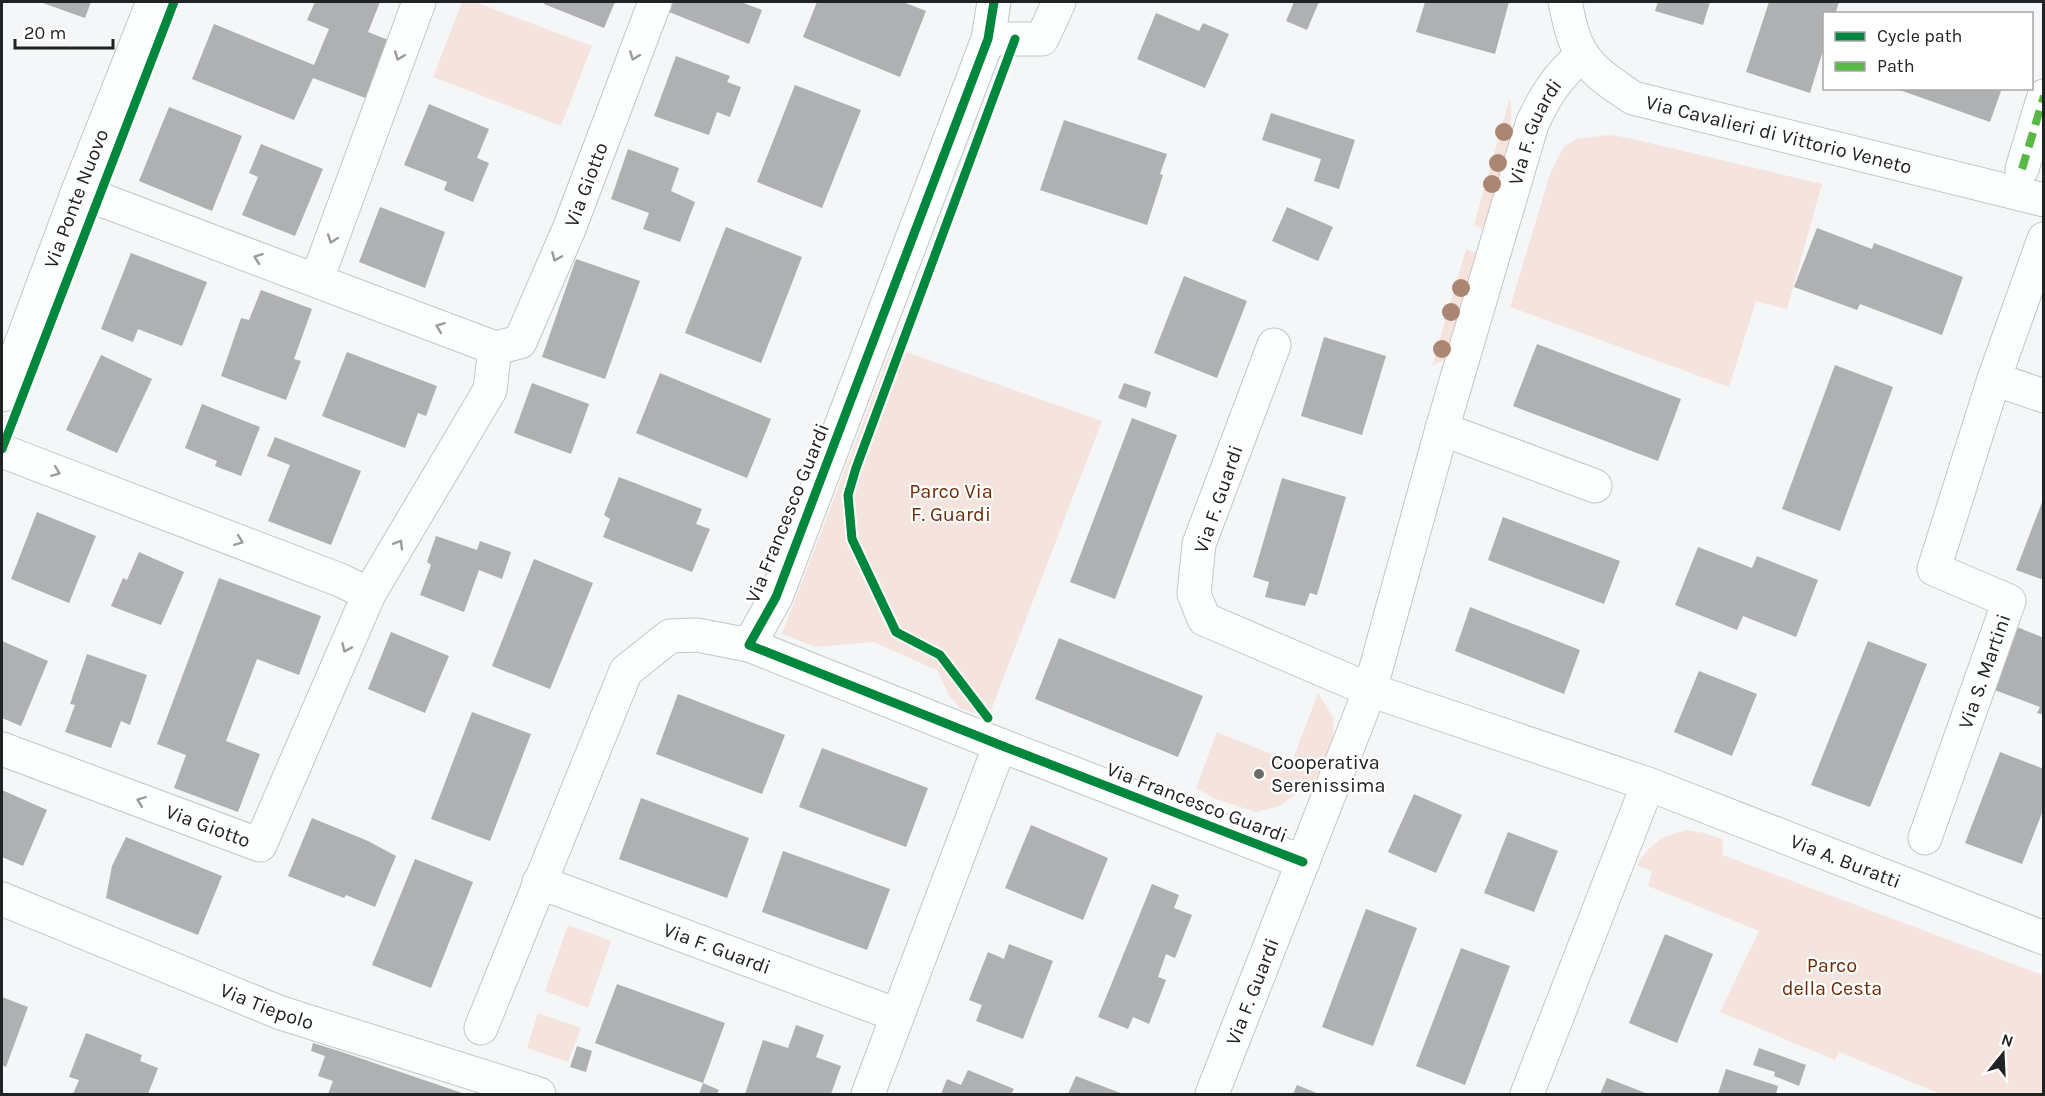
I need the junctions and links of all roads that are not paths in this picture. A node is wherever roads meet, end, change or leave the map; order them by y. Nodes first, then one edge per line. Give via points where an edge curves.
1 (153, 2) edge
2 (419, 2) edge
3 (655, 2) edge
4 (994, 2) edge
5 (1059, 2) edge
6 (1565, 2) edge
7 (988, 39) junction
8 (1582, 55) junction
9 (2043, 96) edge
10 (2022, 169) dead end
11 (78, 191) junction
12 (2043, 200) edge
13 (2043, 239) edge
14 (317, 279) junction
15 (1274, 345) dead end
16 (495, 348) junction
17 (1994, 379) junction
18 (2, 395) edge
19 (2043, 396) edge
20 (1442, 429) junction
21 (2, 452) edge
22 (1595, 486) dead end
23 (369, 594) junction
24 (749, 645) junction
25 (1370, 690) junction
26 (1000, 745) junction
27 (2, 749) edge
28 (1648, 784) junction
29 (1925, 838) dead end
30 (1303, 862) junction
31 (538, 882) junction
32 (2, 899) edge
33 (2043, 938) edge
34 (897, 1015) junction
35 (481, 1028) dead end
36 (868, 1094) edge
37 (539, 1095) edge
38 (1212, 1095) edge
39 (1527, 1095) edge

1 - 11 street, Via Ponte Nuovo
2 -> 14 street
3 -> 16 street, Via Giotto via 569,229 520,342
4 - 7 street, Via Francesco Guardi
5 - 7 street via 1042,39
6 - 8 street, Via Cavalieri di Vittorio Veneto
7 - 24 street, Via Francesco Guardi via 776,597
8 - 12 street, Via Cavalieri di Vittorio Veneto via 1633,98
8 - 20 street, Via F. Guardi via 1548,91 1532,124
9 - 10 street
14 -> 11 street
11 - 18 street, Via Ponte Nuovo
13 - 17 street, Via S. Martini
16 -> 14 street
15 - 25 street, Via F. Guardi via 1198,544 1194,594 1204,619
23 -> 16 street, Via Giotto via 490,390
17 - 19 street
17 - 29 street, Via S. Martini via 1934,569 2009,601
20 - 22 street
20 - 25 street, Via F. Guardi
21 -> 23 street
23 -> 27 street, Via Giotto via 260,845
24 - 26 street, Via Francesco Guardi
24 - 31 street via 697,635 670,636 626,671
25 - 28 street, Via A. Buratti
25 - 30 street, Via F. Guardi
26 - 30 street, Via Francesco Guardi
26 - 34 street
28 - 33 street, Via A. Buratti
28 - 39 street
30 - 38 street, Via F. Guardi
31 - 34 street, Via F. Guardi
31 - 35 street
32 - 37 street, Via Tiepolo via 281,1013
34 - 36 street

